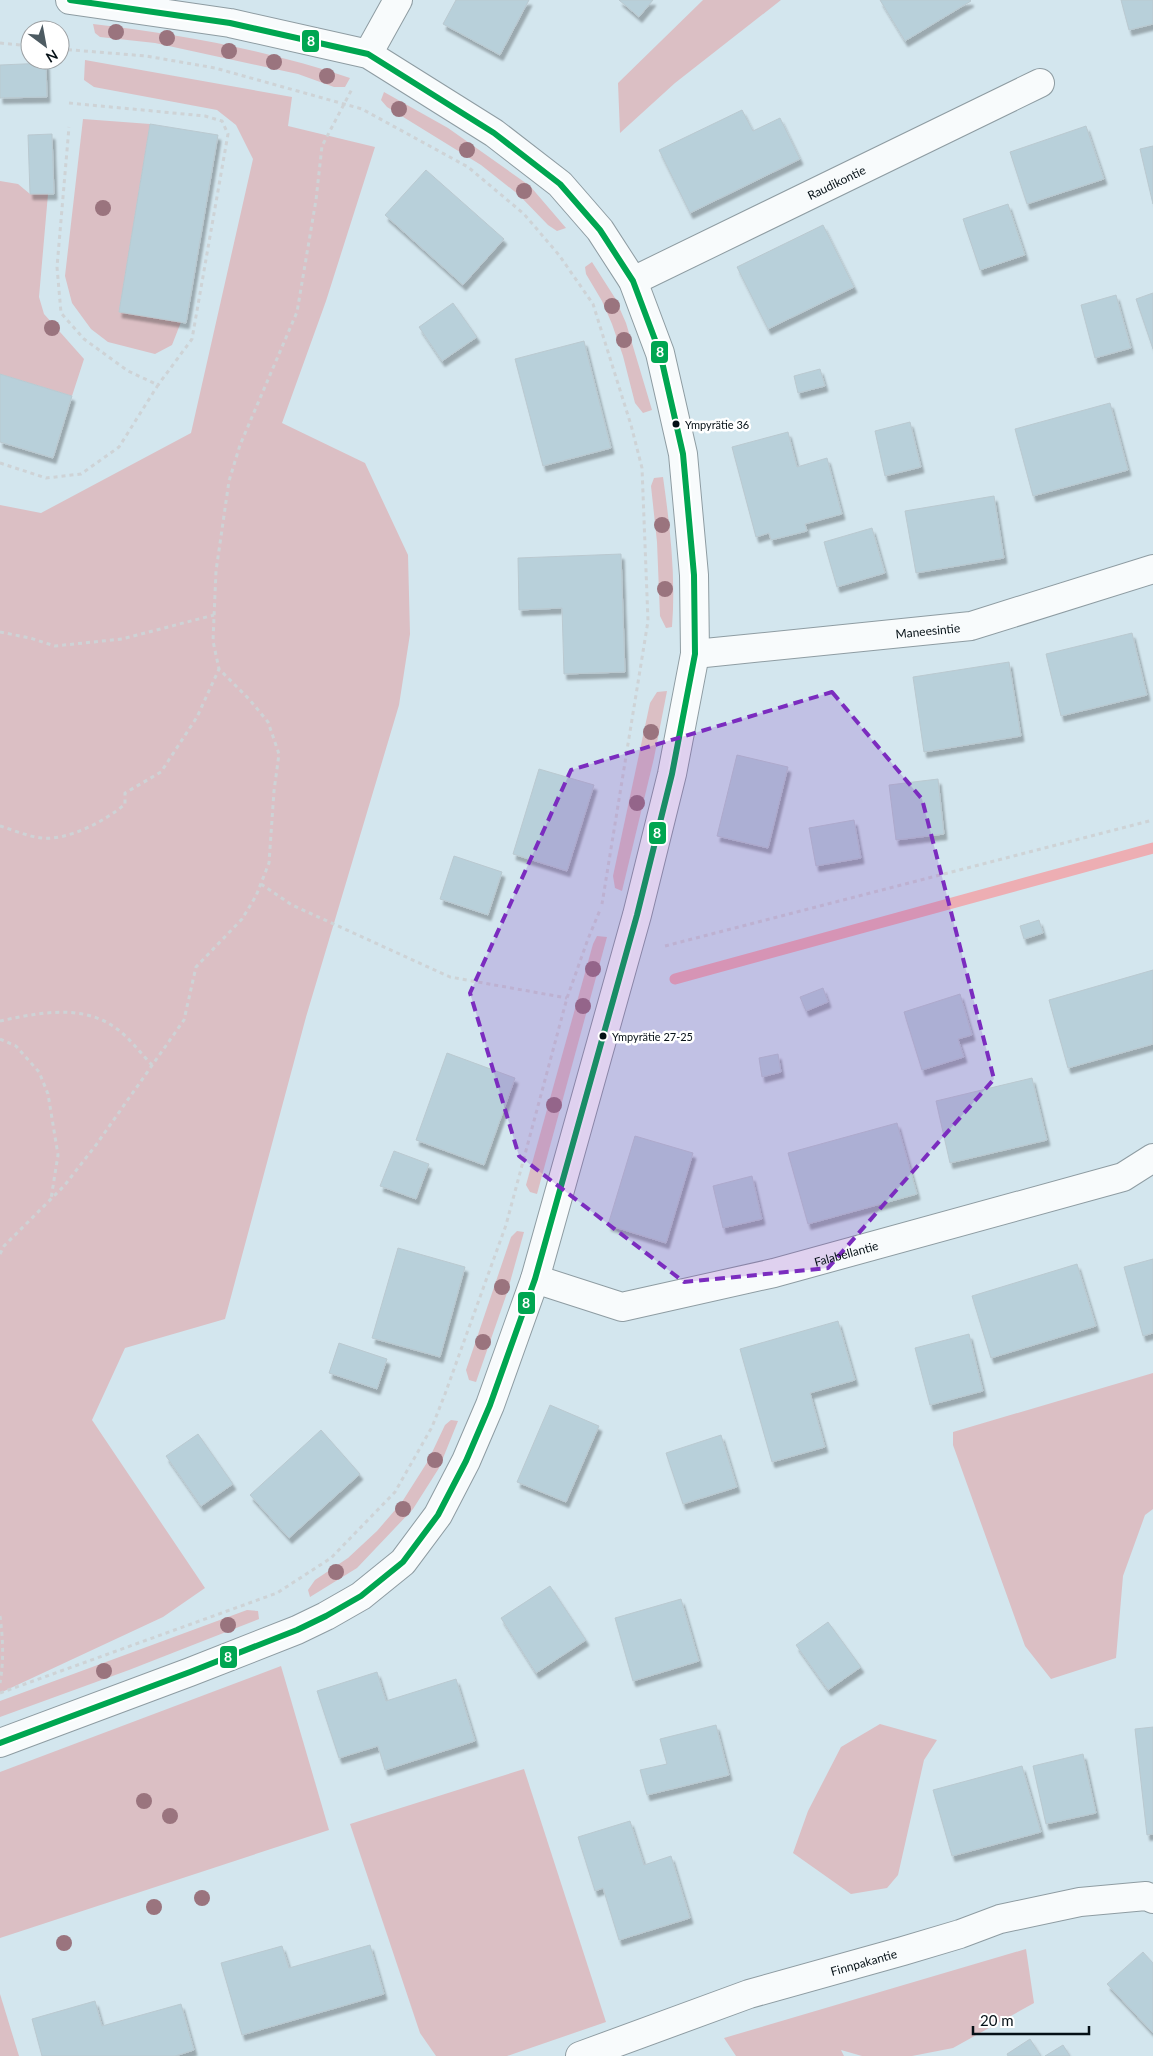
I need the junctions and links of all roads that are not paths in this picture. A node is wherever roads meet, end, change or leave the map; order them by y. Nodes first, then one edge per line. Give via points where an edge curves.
1 (70, 0) edge
2 (398, 0) edge
3 (368, 54) junction
4 (1040, 83) dead end
5 (633, 281) junction
6 (1153, 569) edge
7 (694, 654) junction
8 (1153, 1158) edge
9 (535, 1279) junction
10 (0, 1744) edge
11 (1153, 1899) edge
12 (580, 2056) edge

1 - 3 street via 230,23
2 - 3 street
3 - 5 street via 494,132 560,184 600,230
4 - 5 street, Raudikontie
5 - 7 street via 660,352 683,454 694,575
6 - 7 street, Maneesintie via 970,626
7 - 9 street via 672,774 626,956
8 - 9 street, Falabellantie via 1123,1177 774,1273 622,1307
9 - 10 street via 490,1405 466,1461 438,1515 403,1562 361,1596 297,1630
11 - 12 street, Finnpakantie via 1146,1896 1080,1902 1000,1919 903,1952 749,1994

